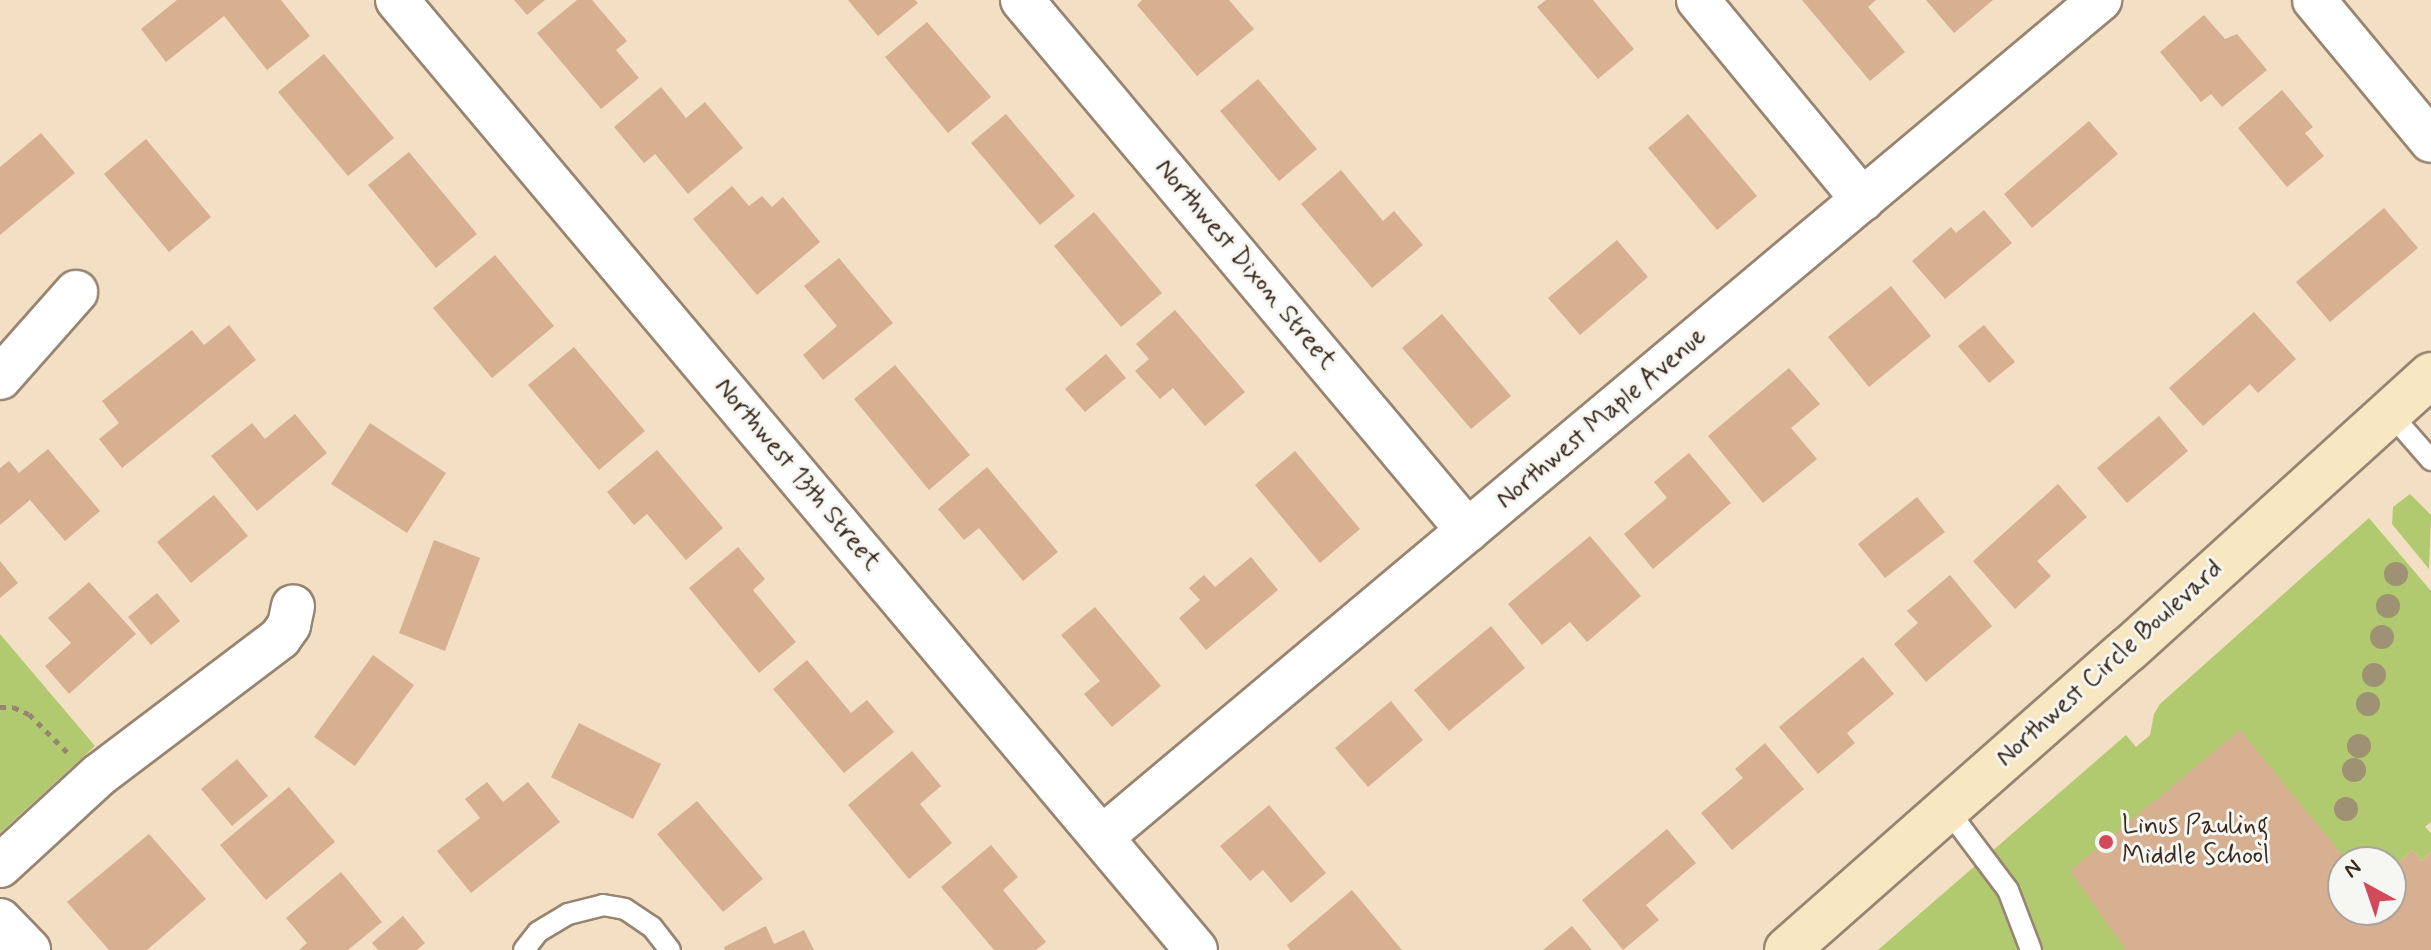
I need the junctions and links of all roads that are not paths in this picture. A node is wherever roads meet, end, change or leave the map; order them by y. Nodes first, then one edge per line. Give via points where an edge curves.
1 (397, 0) edge
2 (1022, 0) edge
3 (1698, 0) edge
4 (2100, 0) edge
5 (2314, 0) edge
6 (2431, 141) edge
7 (1863, 200) junction
8 (76, 292) dead end
9 (2431, 375) edge
10 (0, 378) edge
11 (2389, 412) junction
12 (2431, 460) edge
13 (1468, 531) junction
14 (293, 606) dead end
15 (1947, 809) junction
16 (1102, 837) junction
17 (0, 866) edge
18 (0, 920) edge
19 (29, 950) edge
20 (524, 950) edge
21 (670, 950) edge
22 (1196, 950) edge
23 (1787, 950) edge
24 (2031, 950) edge

1 - 16 street, Northwest 13th Street
2 - 13 street, Northwest Dixon Street
3 - 7 street
4 - 7 street, Northwest Maple Avenue
5 - 6 street
7 - 13 street, Northwest Maple Avenue
8 - 10 street
9 - 11 main road, Northwest Circle Boulevard
11 - 12 lane
11 - 15 main road, Northwest Circle Boulevard
13 - 16 street, Northwest Maple Avenue
14 - 17 street via 280,638 93,781
15 - 23 main road, Northwest Circle Boulevard
15 - 24 lane via 2008,890
16 - 22 street, Northwest 13th Street
18 - 19 street
20 - 21 lane via 538,932 568,914 603,905 625,909 652,927

